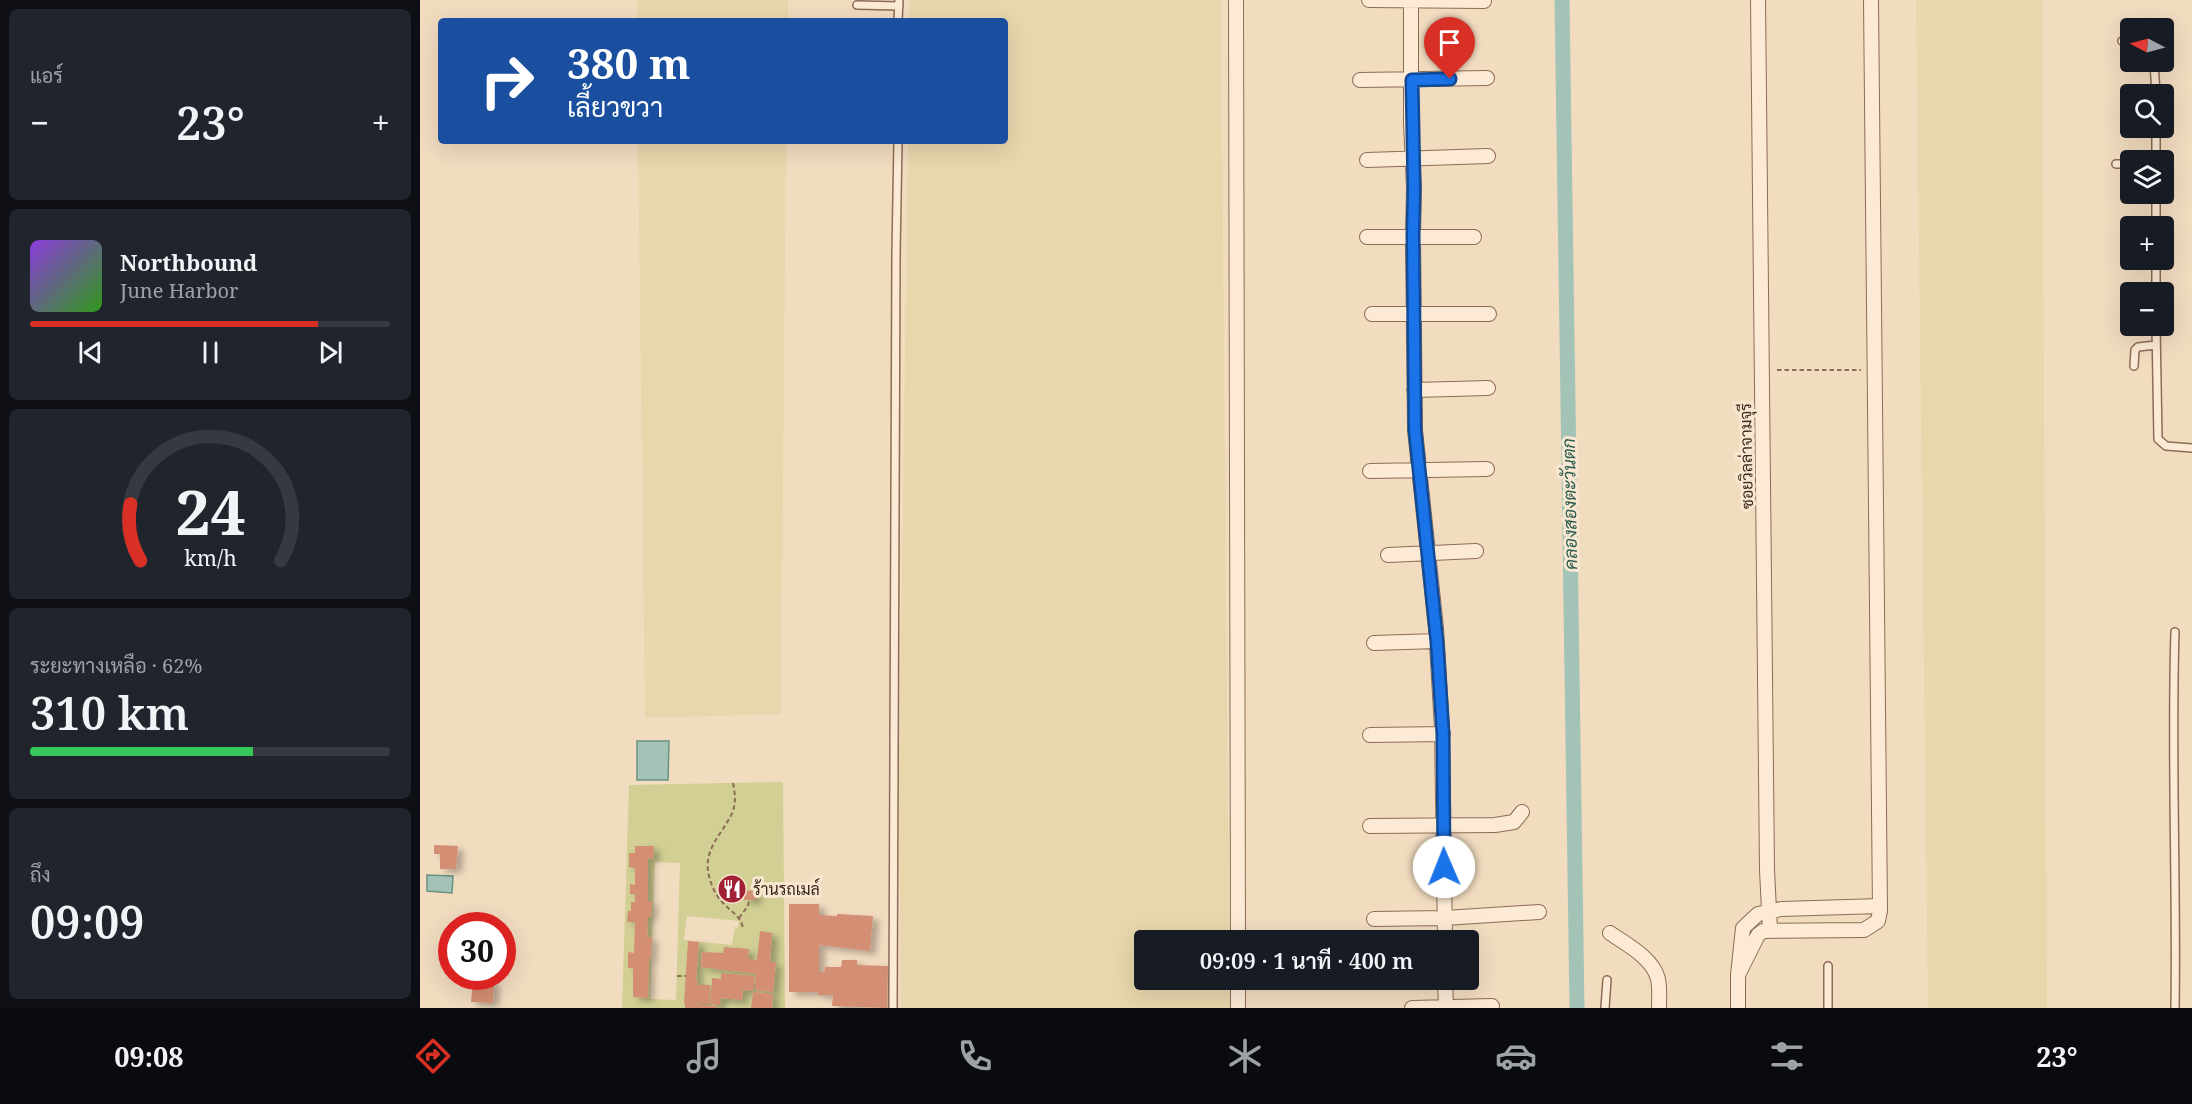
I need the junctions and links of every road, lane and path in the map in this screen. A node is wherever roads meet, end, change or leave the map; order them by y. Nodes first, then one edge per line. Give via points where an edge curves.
1 (1236, 0) edge
2 (1369, 0) edge
3 (1411, 0) edge
4 (1758, 0) edge
5 (1871, 0) edge
6 (1484, 1) edge
7 (899, 3) edge
8 (857, 5) dead end
9 (898, 18) edge
10 (1487, 78) dead end
11 (1360, 80) dead end
12 (1412, 80) junction
13 (898, 144) edge
14 (1488, 156) dead end
15 (1413, 157) junction
16 (1367, 160) dead end
17 (2116, 164) dead end
18 (2120, 164) edge
19 (1367, 237) dead end
20 (1413, 237) junction
21 (1474, 237) dead end
22 (1413, 313) junction
23 (1372, 314) dead end
24 (1489, 314) dead end
25 (2156, 336) edge
26 (2156, 345) junction
27 (2134, 366) dead end
28 (1762, 370) junction
29 (1874, 370) junction
30 (1488, 388) dead end
31 (1413, 390) junction
32 (2192, 448) edge
33 (1487, 469) dead end
34 (1418, 470) junction
35 (1370, 471) dead end
36 (1476, 551) dead end
37 (1428, 553) junction
38 (1388, 555) dead end
39 (2175, 632) dead end
40 (1437, 642) junction
41 (1374, 643) dead end
42 (1443, 734) junction
43 (1370, 735) dead end
44 (733, 783) dead end
45 (1522, 812) dead end
46 (1444, 825) junction
47 (1370, 826) dead end
48 (749, 900) dead end
49 (1880, 906) junction
50 (1539, 912) dead end
51 (1769, 912) junction
52 (740, 918) junction
53 (1445, 918) junction
54 (1374, 919) dead end
55 (743, 928) dead end
56 (1238, 930) edge
57 (1445, 930) edge
58 (1770, 930) junction
59 (1610, 933) dead end
60 (1828, 966) dead end
61 (1738, 975) junction
62 (677, 976) dead end
63 (686, 976) dead end
64 (1607, 980) dead end
65 (1238, 990) edge
66 (1446, 990) edge
67 (1492, 1006) dead end
68 (893, 1008) edge
69 (1238, 1008) edge
70 (1412, 1008) edge
71 (1446, 1008) edge
72 (1605, 1008) edge
73 (1659, 1008) edge
74 (1738, 1008) edge
75 (1828, 1008) edge
76 (2175, 1008) edge

1 - 56 street
2 - 3 street
3 - 6 street
3 - 12 street
4 - 28 street, ซอยวิลล่าจามจุรี
5 - 29 street
7 - 8 lane
7 - 9 lane
10 - 12 street
11 - 12 street
12 - 15 street
13 - 68 lane
14 - 15 street
15 - 16 street
15 - 20 street
17 - 18 lane
19 - 20 street
20 - 21 street
20 - 22 street
22 - 23 street
22 - 24 street
22 - 31 street
25 - 26 lane
26 - 27 lane via 2138,347
26 - 32 lane via 2158,439 2166,446
28 - 29 path
28 - 51 street, ซอยวิลล่าจามจุรี
29 - 49 street
30 - 31 street
31 - 34 street
33 - 34 street
34 - 35 street
34 - 37 street
36 - 37 street
37 - 38 street
37 - 40 street
39 - 76 lane
40 - 41 street
40 - 42 street
42 - 43 street
42 - 46 street
44 - 52 path via 733,809 714,842 708,872 722,902
45 - 46 street via 1514,822
46 - 47 street
46 - 53 street
48 - 52 path
49 - 51 street
49 - 58 street via 1878,921 1864,930
50 - 53 street
51 - 58 street, ซอยวิลล่าจามจุรี
51 - 61 street via 1758,914 1743,928
52 - 55 path
53 - 54 street
53 - 57 street
58 - 61 street via 1758,935
59 - 73 street via 1654,968
60 - 75 lane
61 - 74 street
62 - 63 path
64 - 72 lane
65 - 69 street
66 - 71 street
67 - 71 street
70 - 71 street

